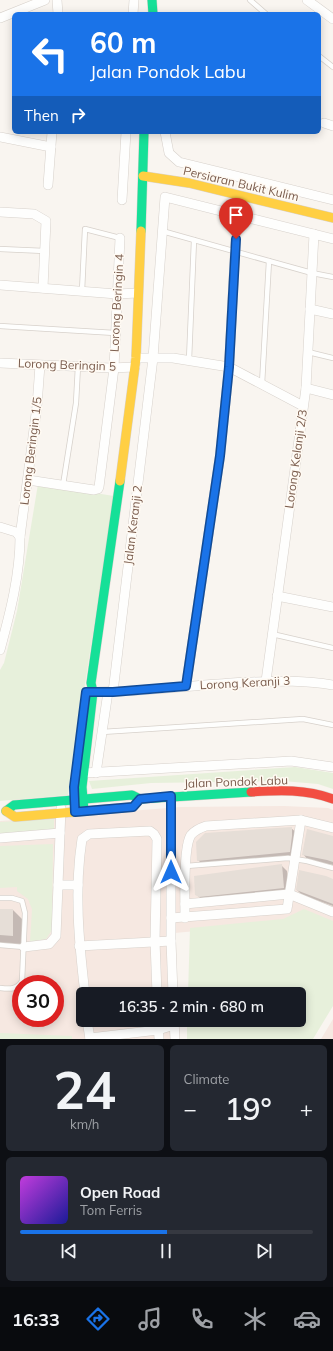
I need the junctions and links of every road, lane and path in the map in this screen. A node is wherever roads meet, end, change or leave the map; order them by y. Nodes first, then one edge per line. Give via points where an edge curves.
1 (45, 0) edge
2 (57, 0) edge
3 (134, 0) edge
4 (152, 0) edge
5 (250, 0) edge
6 (307, 0) edge
7 (324, 0) edge
8 (315, 6) junction
9 (15, 12) edge
10 (58, 12) edge
11 (133, 12) edge
12 (153, 12) edge
13 (264, 12) edge
14 (12, 13) edge
15 (0, 18) edge
16 (333, 19) edge
17 (321, 58) edge
18 (333, 67) edge
19 (52, 134) edge
20 (126, 134) edge
21 (144, 134) edge
22 (165, 134) edge
23 (0, 137) edge
24 (51, 147) junction
25 (143, 176) junction
26 (48, 185) dead end
27 (122, 200) dead end
28 (333, 200) edge
29 (0, 212) edge
30 (237, 215) junction
31 (333, 218) edge
32 (162, 231) junction
33 (314, 234) junction
34 (120, 238) joint
35 (333, 239) edge
36 (194, 240) junction
37 (0, 249) edge
38 (45, 252) junction
39 (235, 252) junction
40 (269, 261) junction
41 (312, 273) junction
42 (333, 277) edge
43 (0, 285) edge
44 (43, 288) junction
45 (82, 291) junction
46 (138, 293) junction
47 (117, 294) junction
48 (310, 310) junction
49 (333, 314) edge
50 (0, 326) edge
51 (115, 334) junction
52 (308, 352) junction
53 (153, 358) junction
54 (333, 358) edge
55 (189, 360) junction
56 (0, 363) edge
57 (136, 363) junction
58 (40, 364) junction
59 (78, 366) junction
60 (229, 367) junction
61 (114, 368) junction
62 (262, 384) junction
63 (306, 388) junction
64 (333, 395) edge
65 (303, 406) junction
66 (28, 480) junction
67 (63, 485) junction
68 (0, 527) edge
69 (20, 537) junction
70 (277, 596) junction
71 (333, 607) edge
72 (4, 619) edge
73 (272, 634) junction
74 (333, 648) edge
75 (0, 650) edge
76 (266, 682) junction
77 (333, 685) edge
78 (186, 686) junction
79 (90, 689) junction
80 (110, 692) junction
81 (333, 725) edge
82 (102, 732) junction
83 (333, 767) edge
84 (84, 773) junction
85 (96, 773) junction
86 (171, 796) junction
87 (78, 799) junction
88 (140, 799) junction
89 (333, 799) edge
90 (60, 801) junction
91 (3, 812) edge
92 (79, 812) junction
93 (61, 813) junction
94 (301, 820) junction
95 (333, 828) edge
96 (60, 833) junction
97 (0, 838) edge
98 (295, 859) junction
99 (186, 866) junction
100 (333, 868) edge
101 (58, 885) junction
102 (78, 885) junction
103 (289, 894) junction
104 (0, 898) edge
105 (185, 904) junction
106 (333, 912) edge
107 (171, 918) junction
108 (185, 918) junction
109 (155, 941) junction
110 (171, 941) junction
111 (0, 945) edge
112 (79, 946) junction
113 (24, 947) junction
114 (84, 987) edge
115 (157, 987) edge
116 (173, 987) edge
117 (0, 988) edge
118 (89, 1027) edge
119 (168, 1027) edge
120 (174, 1027) edge
121 (158, 1034) edge
122 (90, 1039) edge
123 (175, 1039) edge

1 - 9 street
2 - 10 street
3 - 11 street
4 - 12 street
5 - 13 lane
6 - 8 street
7 - 8 street
8 - 16 street
14 - 15 street
17 - 18 lane
19 - 24 street
20 - 21 street
20 - 27 street
21 - 25 street
22 - 28 street via 169,153 179,162
23 - 24 street
24 - 26 street
25 - 31 street, Persiaran Bukit Kulim via 189,183
25 - 46 street
29 - 38 street via 34,214 43,218 46,221
30 - 32 street, Jalan Keranji 2 via 164,197
30 - 33 street
30 - 39 street
32 - 36 lane
32 - 53 street, Jalan Keranji 2
33 - 35 street
33 - 41 street, Lorong Kelanji 2/3
34 - 45 lane via 85,229
34 - 47 street, Lorong Beringin 4
36 - 39 lane
36 - 55 lane
37 - 38 lane
38 - 44 street
39 - 40 lane
39 - 60 street
40 - 41 lane
40 - 62 lane
41 - 42 lane
41 - 48 street, Lorong Kelanji 2/3
43 - 44 street
44 - 45 street
45 - 47 street
46 - 47 street
46 - 57 street
47 - 51 street, Lorong Beringin 4
48 - 49 street
48 - 52 street, Lorong Kelanji 2/3
50 - 51 lane
51 - 61 street, Lorong Beringin 4
52 - 54 lane
52 - 63 street, Lorong Kelanji 2/3
53 - 55 street, Lorong Beringin 5
53 - 57 street, Lorong Beringin 5
53 - 80 street, Jalan Keranji 2
55 - 60 street, Lorong Beringin 5
56 - 58 street, Lorong Beringin 5
57 - 61 street, Lorong Beringin 5
57 - 79 street
58 - 59 street, Lorong Beringin 5
58 - 66 street, Lorong Beringin 1/5
59 - 61 street, Lorong Beringin 5
59 - 67 lane via 76,403
60 - 62 street, Lorong Beringin 5
60 - 78 street via 220,456
61 - 67 street, Lorong Beringin 4 via 99,487 94,490
62 - 65 street, Lorong Beringin 5
63 - 64 street
63 - 65 street, Lorong Kelanji 2/3
65 - 70 street, Lorong Kelanji 2/3
66 - 67 street
66 - 69 street, Lorong Beringin 1/5
68 - 69 street via 16,532
69 - 72 street, Lorong Beringin 1/5 via 20,554
70 - 71 street
70 - 73 street, Lorong Kelanji 2/3
72 - 75 street, Lorong Beringin 1/5
73 - 74 lane
73 - 76 street, Lorong Kelanji 2/3
76 - 77 street, Lorong Keranji 3 via 289,680
76 - 78 street, Lorong Keranji 3
78 - 80 street, Lorong Keranji 3
79 - 80 street, Lorong Keranji 3
79 - 84 street
79 - 87 street via 74,787
80 - 82 street, Jalan Keranji 2
81 - 82 lane via 303,718
82 - 85 street, Jalan Keranji 2
83 - 85 street via 291,760
84 - 85 street
84 - 87 street
86 - 88 street, Jalan Pondok Labu
86 - 89 street, Jalan Pondok Labu via 285,790
86 - 107 street
87 - 88 street, Jalan Pondok Labu via 132,795
87 - 90 street, Jalan Pondok Labu
87 - 92 street
88 - 92 street, Jalan Pondok Labu via 133,807
90 - 91 street, Jalan Pondok Labu via 14,805
90 - 93 street
91 - 93 street, Jalan Pondok Labu via 15,817
92 - 93 street, Jalan Pondok Labu
93 - 96 street
94 - 95 street
94 - 98 street
94 - 99 street via 206,826 197,829 188,841
96 - 97 street
96 - 101 street
98 - 99 lane
98 - 100 lane
98 - 103 street
99 - 105 street
101 - 102 street
101 - 113 street via 54,939 49,944
102 - 109 street via 81,844 89,834 150,831 157,839
102 - 112 street
103 - 105 street
103 - 106 street
103 - 108 street via 287,908
104 - 113 lane via 22,901 25,913
105 - 108 street
107 - 108 street
107 - 110 street
109 - 110 street
109 - 112 street
109 - 115 street
110 - 116 street
111 - 113 lane
112 - 114 street
113 - 117 lane via 21,984 13,989
118 - 122 street
119 - 121 street
120 - 123 street
121 - 122 street

